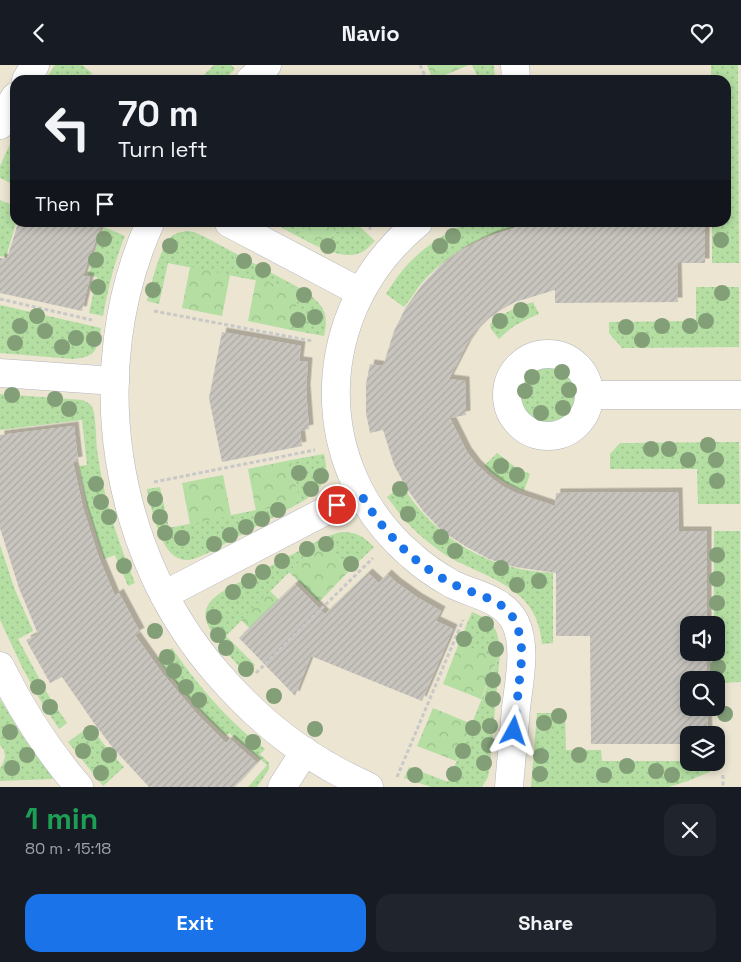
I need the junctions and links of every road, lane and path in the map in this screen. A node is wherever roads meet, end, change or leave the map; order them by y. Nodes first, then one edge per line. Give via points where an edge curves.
1 (267, 65) edge
2 (256, 75) edge
3 (10, 105) edge
4 (0, 125) edge
5 (148, 227) edge
6 (237, 227) edge
7 (413, 227) edge
8 (360, 292) junction
9 (0, 299) edge
10 (153, 311) dead end
11 (92, 320) dead end
12 (319, 342) dead end
13 (0, 373) edge
14 (115, 381) junction
15 (590, 395) dead end
16 (741, 395) edge
17 (319, 449) dead end
18 (150, 483) dead end
19 (360, 493) junction
20 (376, 555) dead end
21 (164, 595) junction
22 (465, 614) dead end
23 (0, 666) edge
24 (253, 676) dead end
25 (305, 751) junction
26 (723, 775) dead end
27 (396, 778) dead end
28 (79, 787) edge
29 (282, 787) edge
30 (369, 787) edge
31 (508, 787) edge
32 (723, 787) edge

1 - 2 lane
3 - 4 lane
5 - 14 lane via 126,294
6 - 8 lane
7 - 8 lane via 383,257
8 - 19 lane via 341,342 336,389 343,448
9 - 11 path
10 - 12 path
13 - 14 lane
14 - 21 lane via 116,436 124,484 136,529
15 - 16 lane
17 - 18 path
19 - 21 lane
19 - 31 lane via 387,532 413,557 452,584 497,603 515,621 522,656
20 - 24 path
21 - 25 lane via 189,636 223,680 268,724
22 - 27 path
23 - 28 lane via 36,730
25 - 29 lane
25 - 30 lane
26 - 32 path

